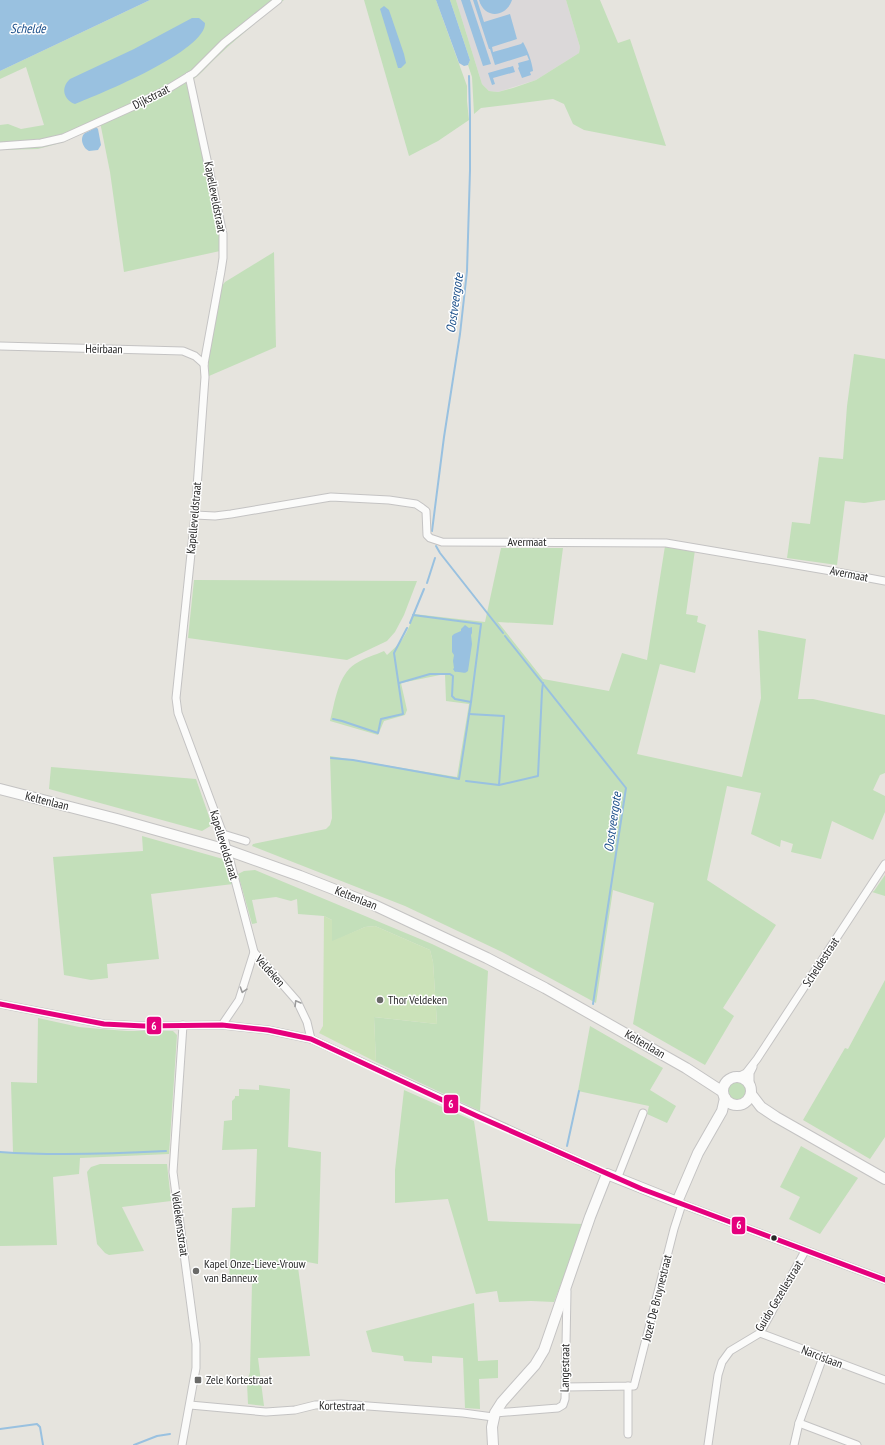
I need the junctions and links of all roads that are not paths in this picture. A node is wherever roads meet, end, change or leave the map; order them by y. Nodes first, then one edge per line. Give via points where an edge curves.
1 (278, 0) edge
2 (189, 76) junction
3 (0, 146) edge
4 (0, 346) edge
5 (204, 364) junction
6 (195, 515) junction
7 (885, 581) edge
8 (0, 789) edge
9 (223, 834) junction
10 (246, 841) dead end
11 (227, 850) junction
12 (885, 864) edge
13 (254, 952) junction
14 (0, 1004) edge
15 (222, 1024) junction
16 (183, 1025) junction
17 (311, 1039) junction
18 (757, 1059) junction
19 (686, 1068) junction
20 (740, 1076) junction
21 (729, 1079) junction
22 (750, 1084) junction
23 (751, 1094) junction
24 (724, 1095) junction
25 (737, 1105) junction
26 (642, 1113) dead end
27 (776, 1117) junction
28 (716, 1124) junction
29 (606, 1174) junction
30 (617, 1179) junction
31 (885, 1179) edge
32 (679, 1203) junction
33 (805, 1251) junction
34 (885, 1280) edge
35 (567, 1287) junction
36 (760, 1333) junction
37 (823, 1357) junction
38 (885, 1380) edge
39 (628, 1386) junction
40 (565, 1387) junction
41 (190, 1405) junction
42 (494, 1415) junction
43 (799, 1423) junction
44 (628, 1434) dead end
45 (182, 1445) edge
46 (493, 1445) edge
47 (708, 1445) edge
48 (794, 1445) edge
49 (857, 1445) edge

1 - 2 street, Dijkstraat via 242,28
2 - 3 street, Dijkstraat via 134,106 63,138 41,143
2 - 5 street, Kapelleveldstraat via 223,234 223,258
4 - 5 street, Heirbaan via 183,351 195,356
5 - 6 street, Kapelleveldstraat
6 - 7 street, Avermaat via 231,514 331,496 389,500 416,504 422,508 426,512 427,535 442,542 666,543
6 - 9 street, Kapelleveldstraat via 176,698 181,724
8 - 11 main road, Keltenlaan
9 - 10 street
9 - 11 street, Kapelleveldstraat
11 - 13 street, Kapelleveldstraat
11 - 19 main road, Keltenlaan via 345,894 487,958
12 - 18 street, Scheldestraat
13 -> 15 street, Veldeken via 239,1000
17 -> 13 street, Veldeken via 307,1022 297,1001
14 - 16 street via 104,1024
15 - 16 street
15 - 17 street
16 - 41 street, Veldekensstraat via 173,1172 196,1344 196,1368
17 - 29 street
18 - 20 street, Scheldestraat
18 - 22 street, Scheldestraat via 750,1073
19 - 21 main road, Keltenlaan via 710,1078
19 - 24 main road, Keltenlaan
20 - 21 main road, Keltenlaan
20 - 22 main road
21 - 24 main road via 724,1085
22 - 23 main road
23 - 25 main road via 748,1100
23 - 27 main road, Keltenlaan via 761,1107
24 - 25 main road, Keltenlaan via 730,1103
24 - 28 main road via 722,1111
25 - 27 main road, Keltenlaan via 750,1106
25 - 28 main road via 727,1111
26 - 30 street
27 - 31 main road, Keltenlaan
28 - 32 main road via 698,1153
29 - 30 main road
29 - 35 main road, Langestraat
30 - 32 main road
32 - 33 street
32 - 39 street, Jozef De Bruynestraat via 634,1386
33 - 34 street
33 - 36 street, Guido Gezellestraat
35 - 40 street, Langestraat
35 - 42 main road, Langestraat via 544,1350 535,1365 502,1402
36 - 37 street, Narcislaan
36 - 47 street, Guido Gezellestraat via 730,1351 722,1362
37 - 38 street, Narcislaan
37 - 43 street
39 - 40 street
39 - 44 street
40 - 42 street, Langestraat via 565,1399 563,1405 558,1408
41 - 42 street, Kortestraat via 266,1412 341,1404
41 - 45 street, Veldekensstraat
42 - 46 main road
43 - 48 street
43 - 49 street

